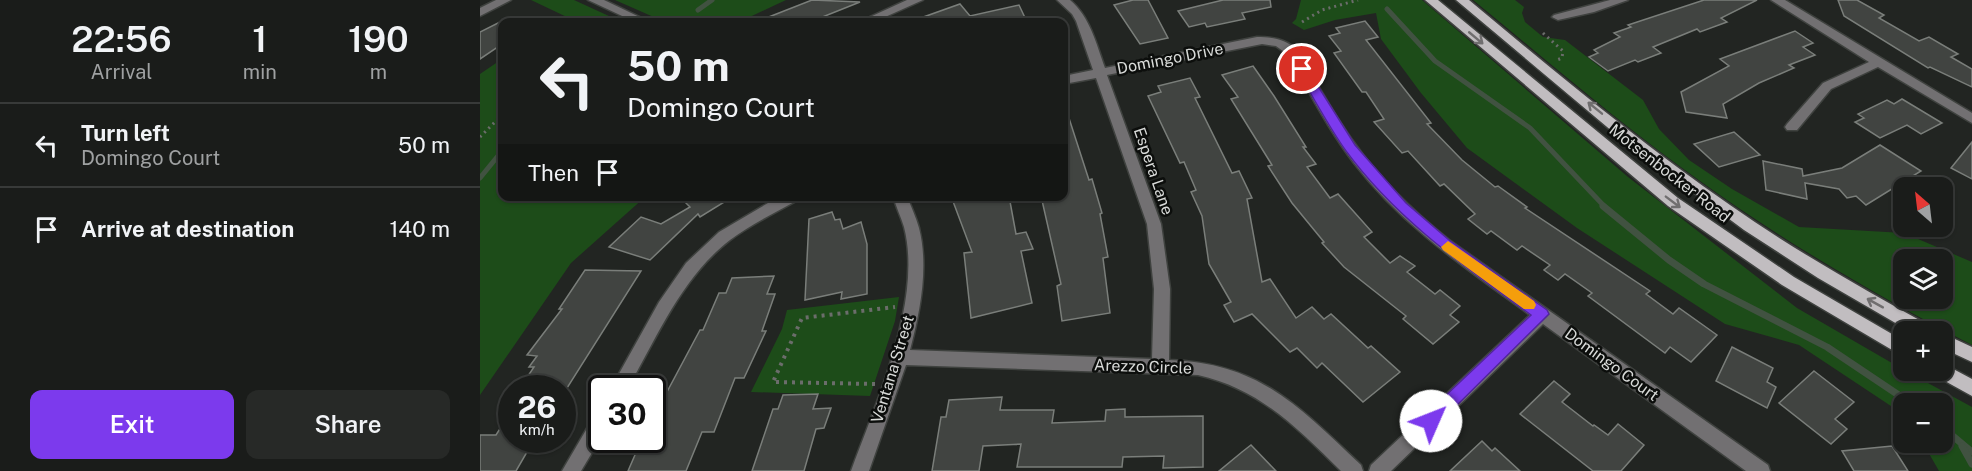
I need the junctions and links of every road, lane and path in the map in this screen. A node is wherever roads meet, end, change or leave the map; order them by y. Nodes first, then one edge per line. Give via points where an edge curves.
1 (505, 0) edge
2 (594, 0) edge
3 (917, 0) edge
4 (1063, 0) edge
5 (1358, 0) edge
6 (1431, 0) edge
7 (1462, 0) edge
8 (1622, 0) edge
9 (1777, 0) edge
10 (480, 13) edge
11 (1558, 16) dead end
12 (635, 18) edge
13 (874, 18) edge
14 (1302, 22) dead end
15 (1543, 33) dead end
16 (1280, 38) joint
17 (1557, 60) dead end
18 (1879, 62) junction
19 (1101, 72) junction
20 (1068, 79) edge
21 (1972, 118) edge
22 (498, 119) edge
23 (1792, 127) dead end
24 (480, 136) edge
25 (785, 201) edge
26 (902, 201) edge
27 (898, 306) dead end
28 (1542, 314) junction
29 (1907, 321) edge
30 (1893, 344) edge
31 (1953, 346) edge
32 (1972, 355) edge
33 (898, 357) junction
34 (1160, 366) junction
35 (627, 375) edge
36 (1953, 377) edge
37 (875, 384) dead end
38 (1972, 388) edge
39 (588, 442) edge
40 (571, 471) edge
41 (860, 471) edge
42 (1354, 471) edge
43 (1378, 471) edge
44 (1761, 471) edge

1 - 10 street
2 - 12 street
3 - 13 street
4 - 19 street, Espera Lane via 1080,17
5 - 14 path via 1322,10
6 -> 30 main road, Motsenbocker Road via 1672,202 1788,282
29 -> 7 main road, Motsenbocker Road via 1803,261 1698,190
8 - 11 street
9 - 18 street
15 - 17 path via 1564,52
16 - 19 street, Domingo Drive
16 - 28 street, Domingo Court via 1351,148 1397,202 1444,244
18 - 21 street
18 - 23 street via 1827,86
19 - 20 street, Domingo Drive
19 - 34 street, Espera Lane via 1157,238 1163,309
22 - 24 path
25 - 35 street via 724,237 698,262
26 - 33 street, Ventana Street via 914,235 916,262 908,326
27 - 37 path via 802,318 772,382
28 - 43 street
28 - 44 street, Domingo Court
31 - 32 main road
33 - 34 street, Arezzo Circle
33 - 41 street, Ventana Street
34 - 42 street, Arezzo Circle via 1207,369 1254,386 1289,410
36 - 38 main road
39 - 40 street

